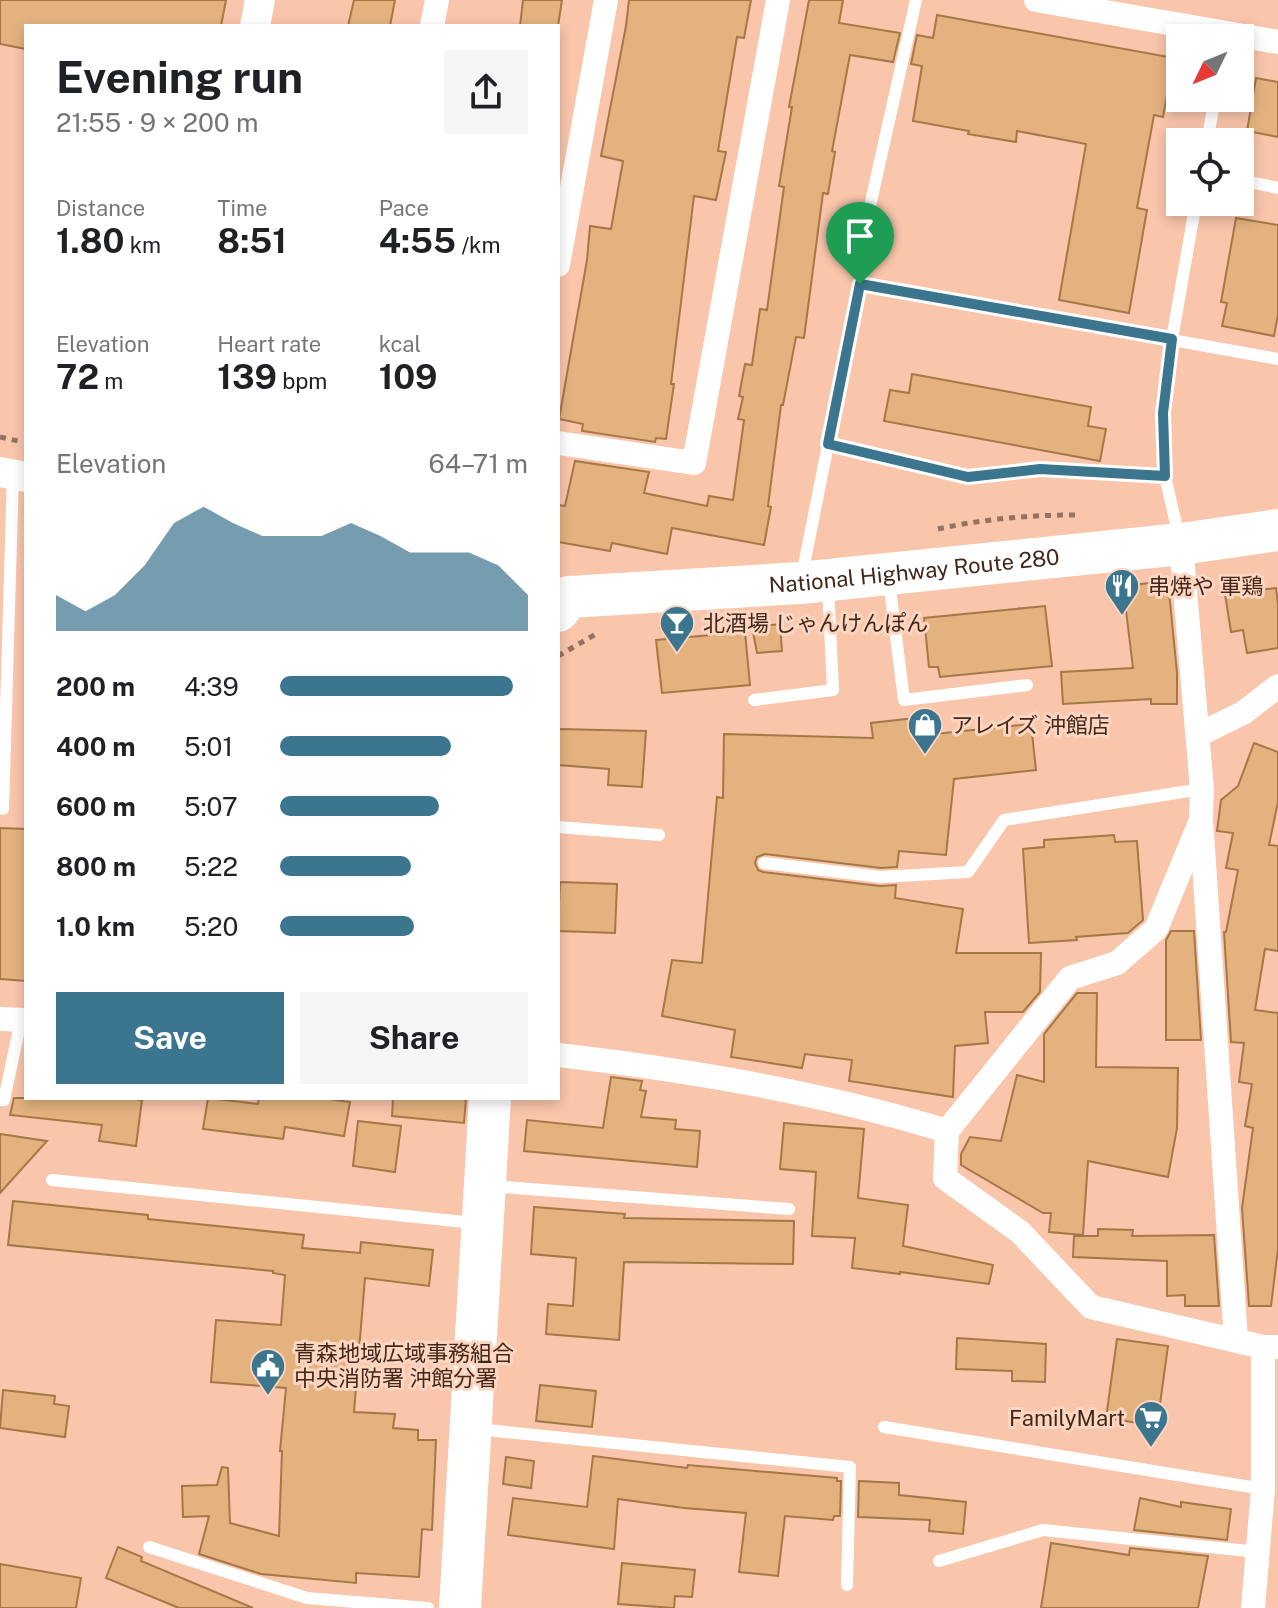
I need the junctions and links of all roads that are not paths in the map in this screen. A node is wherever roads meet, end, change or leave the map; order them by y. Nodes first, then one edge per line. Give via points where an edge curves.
1 (260, 0) edge
2 (437, 0) edge
3 (606, 0) edge
4 (778, 0) edge
5 (916, 0) edge
6 (1036, 0) edge
7 (255, 24) edge
8 (432, 24) edge
9 (1166, 24) edge
10 (1254, 39) edge
11 (1278, 42) edge
12 (1254, 183) edge
13 (1278, 188) edge
14 (1194, 216) edge
15 (560, 254) edge
16 (860, 284) junction
17 (1172, 339) junction
18 (1278, 359) edge
19 (560, 443) edge
20 (828, 444) junction
21 (13, 475) edge
22 (1165, 476) junction
23 (1278, 530) edge
24 (1181, 544) junction
25 (5, 558) edge
26 (888, 574) junction
27 (814, 582) junction
28 (562, 601) edge
29 (1027, 685) dead end
30 (1278, 686) edge
31 (754, 700) dead end
32 (1198, 735) junction
33 (1202, 789) junction
34 (0, 808) edge
35 (1201, 819) junction
36 (560, 827) edge
37 (659, 835) dead end
38 (764, 863) dead end
39 (16, 1020) edge
40 (560, 1055) edge
41 (0, 1100) edge
42 (490, 1100) edge
43 (947, 1131) junction
44 (52, 1180) dead end
45 (484, 1205) junction
46 (789, 1209) dead end
47 (1236, 1340) junction
48 (1271, 1347) edge
49 (884, 1427) dead end
50 (471, 1429) junction
51 (1263, 1489) junction
52 (149, 1547) dead end
53 (1258, 1552) junction
54 (939, 1561) dead end
55 (847, 1585) dead end
56 (428, 1608) edge
57 (460, 1608) edge
58 (1254, 1608) edge

1 - 7 street
2 - 8 street
3 - 15 street
4 - 19 street via 694,463
5 - 16 lane via 870,206
6 - 9 street
10 - 11 street
12 - 13 lane
14 - 17 lane
16 - 17 lane
16 - 20 lane
17 - 18 lane
17 - 22 lane via 1163,413
20 - 22 lane via 968,477 1040,469
20 - 27 lane
21 - 25 lane
22 - 24 lane
23 - 24 highway, National Highway Route 280
24 - 26 highway, National Highway Route 280
24 - 32 street
25 - 34 lane
26 - 27 highway, National Highway Route 280
26 - 29 lane via 904,700
27 - 28 highway, National Highway Route 280
27 - 31 lane via 833,690
30 - 32 street via 1243,713
32 - 33 street
33 - 35 street
33 - 38 lane via 1004,820 968,872 881,877
35 - 43 street via 1156,929 1117,963 1070,978
35 - 47 street
36 - 37 lane
39 - 41 lane
40 - 43 street via 842,1101
42 - 45 highway
43 - 47 street via 945,1178 1020,1232 1091,1307
44 - 45 lane
45 - 46 lane
45 - 50 highway
47 - 48 street
48 - 51 street
49 - 51 lane
50 - 55 lane via 850,1467
50 - 57 highway
51 - 53 street
52 - 56 lane via 307,1598
53 - 54 lane via 1043,1530
53 - 58 street

